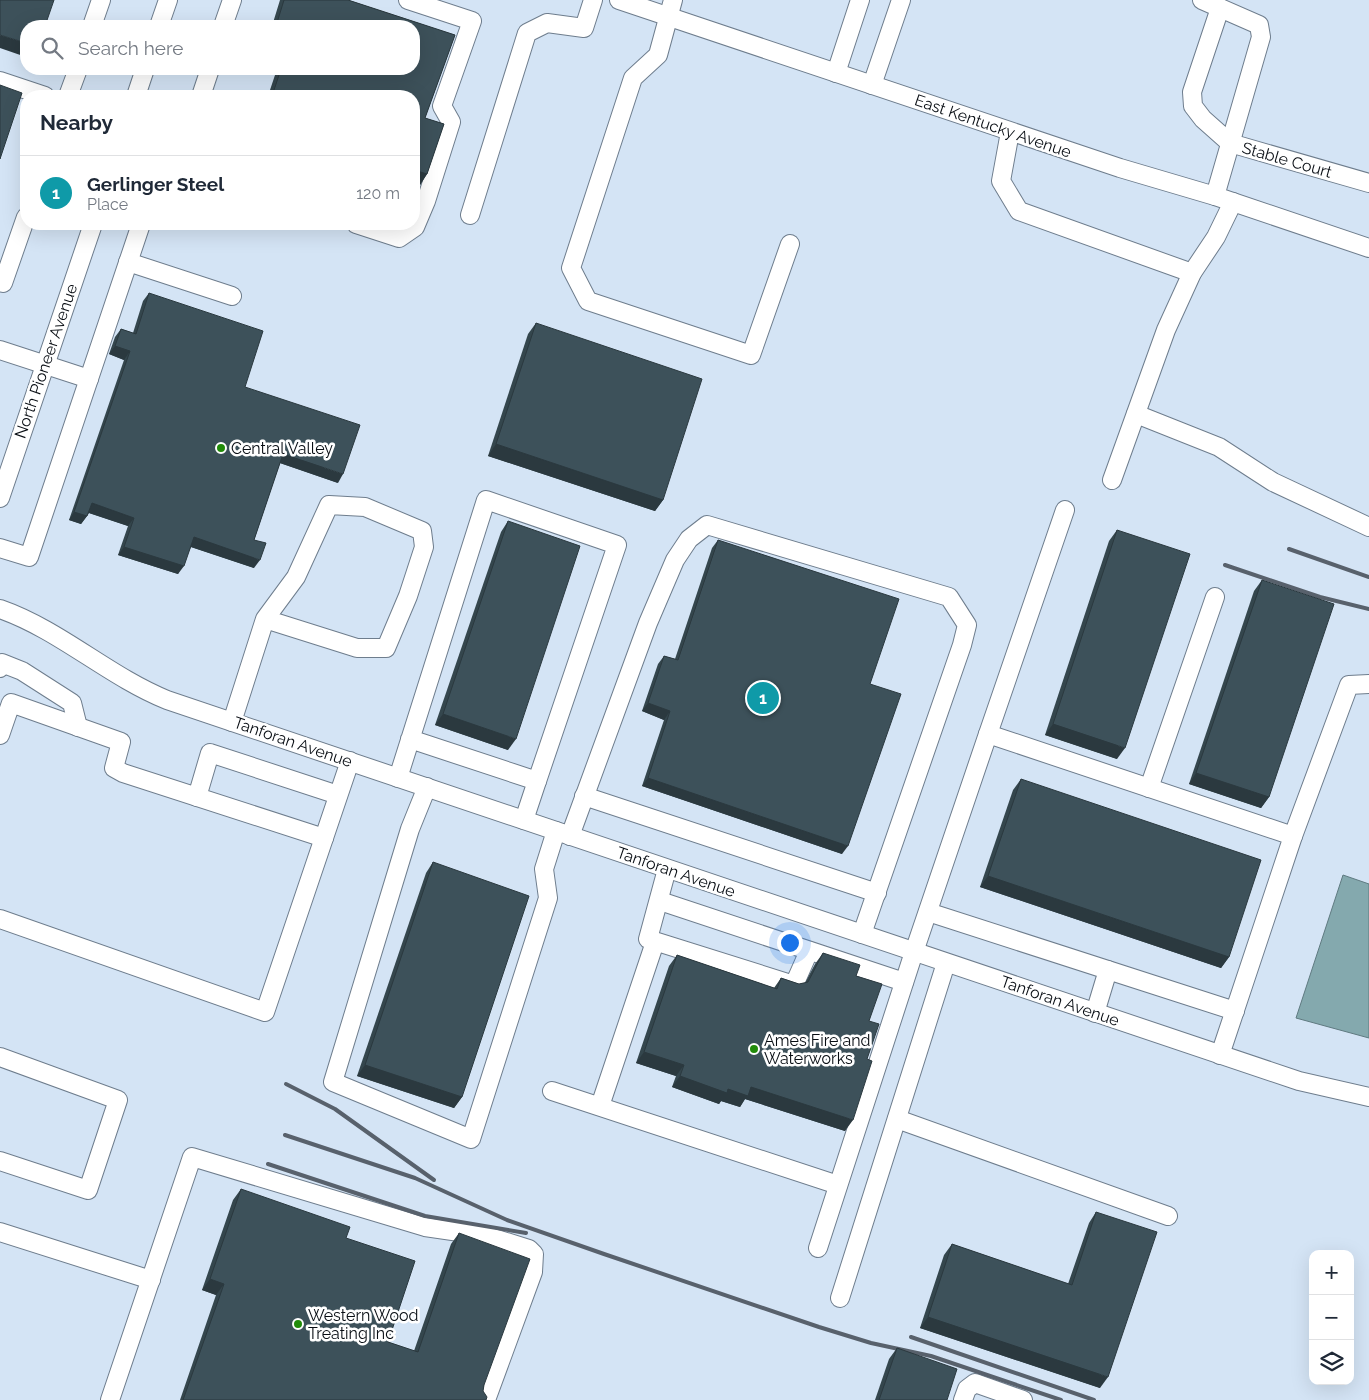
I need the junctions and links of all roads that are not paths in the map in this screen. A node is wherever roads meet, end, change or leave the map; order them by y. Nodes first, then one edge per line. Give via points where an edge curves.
1 (101, 0) edge
2 (168, 0) edge
3 (232, 0) edge
4 (408, 0) edge
5 (593, 0) edge
6 (619, 0) edge
7 (860, 0) edge
8 (901, 0) edge
9 (1202, 0) edge
10 (672, 8) edge
11 (1220, 8) junction
12 (94, 20) edge
13 (161, 20) edge
14 (225, 20) edge
15 (836, 73) junction
16 (76, 75) edge
17 (143, 75) edge
18 (208, 75) edge
19 (0, 81) edge
20 (872, 85) junction
21 (27, 90) edge
22 (70, 90) edge
23 (138, 90) edge
24 (203, 90) edge
25 (1010, 132) junction
26 (1230, 143) junction
27 (1369, 183) edge
28 (1215, 196) junction
29 (1233, 202) junction
30 (420, 215) edge
31 (470, 215) dead end
32 (21, 230) edge
33 (91, 230) edge
34 (139, 230) edge
35 (374, 230) edge
36 (411, 230) edge
37 (790, 244) dead end
38 (1369, 248) edge
39 (128, 262) junction
40 (1192, 273) junction
41 (0, 282) edge
42 (232, 296) dead end
43 (0, 350) edge
44 (45, 364) junction
45 (89, 379) junction
46 (1136, 414) junction
47 (1112, 480) dead end
48 (0, 498) edge
49 (1065, 510) dead end
50 (1369, 527) edge
51 (0, 548) edge
52 (1215, 597) dead end
53 (0, 609) edge
54 (266, 619) junction
55 (0, 668) edge
56 (1369, 684) edge
57 (232, 722) junction
58 (78, 727) junction
59 (988, 734) junction
60 (0, 735) edge
61 (410, 739) junction
62 (350, 762) junction
63 (398, 778) junction
64 (537, 781) junction
65 (427, 788) junction
66 (1149, 788) junction
67 (338, 795) junction
68 (584, 796) junction
69 (197, 797) junction
70 (524, 820) junction
71 (563, 833) junction
72 (1294, 836) junction
73 (324, 838) junction
74 (667, 869) junction
75 (877, 893) junction
76 (660, 902) junction
77 (928, 912) junction
78 (0, 919) edge
79 (862, 934) junction
80 (656, 942) junction
81 (809, 951) junction
82 (914, 952) junction
83 (946, 963) junction
84 (1108, 970) junction
85 (904, 982) junction
86 (1235, 1010) junction
87 (1095, 1013) junction
88 (1220, 1055) junction
89 (0, 1057) edge
90 (552, 1090) dead end
91 (1369, 1096) edge
92 (600, 1106) junction
93 (897, 1119) junction
94 (0, 1160) edge
95 (838, 1185) junction
96 (1168, 1216) dead end
97 (0, 1232) edge
98 (818, 1248) dead end
99 (151, 1280) junction
100 (840, 1298) dead end
101 (110, 1400) edge
102 (486, 1400) edge
103 (963, 1400) edge
104 (1023, 1400) edge

1 - 12 street
2 - 13 street
3 - 14 street
4 - 30 street via 472,21 442,106 451,122
5 - 31 street via 584,28 547,23 527,33
6 - 10 street, East Kentucky Avenue
7 - 15 street
8 - 20 street
9 - 11 street
10 - 15 street, East Kentucky Avenue
10 - 37 street via 658,55 634,78 571,268 588,301 751,355
11 - 26 street via 1192,92 1193,106
11 - 26 street via 1259,25 1261,37
15 - 20 street, East Kentucky Avenue
16 - 22 street
17 - 23 street
18 - 24 street
19 - 21 street
20 - 25 street, East Kentucky Avenue
25 - 28 street, East Kentucky Avenue
25 - 40 street via 1001,181 1019,212
26 - 27 street, Stable Court
26 - 28 street, Stable Court
28 - 29 street, East Kentucky Avenue
29 - 38 street, East Kentucky Avenue
29 - 40 street via 1216,237
32 - 41 street via 3,283
33 - 44 street, North Pioneer Avenue
34 - 39 street
35 - 36 street via 399,238
39 - 42 street
39 - 45 street
40 - 46 street via 1166,330
43 - 44 street
44 - 45 street
44 - 48 street, North Pioneer Avenue
45 - 51 street via 29,557
46 - 47 street
46 - 50 street via 1218,447 1273,482
49 - 59 street
52 - 66 street
53 - 57 street, Tanforan Avenue via 41,627 145,691
54 - 54 street via 296,577 329,505 365,507 422,531 424,546 386,648 357,648
54 - 57 street
55 - 58 street via 2,663 22,671 72,703
56 - 72 street via 1350,685
57 - 62 street, Tanforan Avenue
58 - 60 street via 11,703
58 - 69 street via 121,742 114,768
59 - 66 street
59 - 77 street
61 - 63 street
61 - 64 street
61 - 64 street via 486,500 617,545
62 - 63 street, Tanforan Avenue
62 - 67 street
63 - 65 street, Tanforan Avenue
64 - 70 street
65 - 70 street, Tanforan Avenue
65 - 71 street via 410,829 333,1082 471,1139 548,898 544,868
66 - 72 street
67 - 69 street via 210,753
67 - 73 street
68 - 71 street
68 - 75 street
68 - 75 street via 648,623 675,560 688,539 706,525 950,597 967,625
69 - 73 street
70 - 71 street, Tanforan Avenue
71 - 74 street, Tanforan Avenue
72 - 86 street
73 - 78 street via 265,1012
74 - 76 street
74 - 79 street, Tanforan Avenue
75 - 79 street
76 - 80 street via 648,939
76 - 81 street
77 - 82 street
77 - 84 street
79 - 82 street, Tanforan Avenue
80 - 81 street via 794,985
80 - 92 street
81 - 85 street
82 - 83 street, Tanforan Avenue
82 - 85 street
83 - 87 street, Tanforan Avenue
83 - 93 street
84 - 86 street
84 - 87 street
85 - 95 street
86 - 88 street
87 - 88 street, Tanforan Avenue
88 - 91 street, Tanforan Avenue via 1299,1082
89 - 94 street via 118,1100 88,1190
90 - 92 street
92 - 95 street
93 - 96 street
93 - 100 street
95 - 98 street
97 - 99 street
99 - 101 street
99 - 102 street via 192,1157 425,1227 487,1236 529,1249 534,1254 533,1272
103 - 104 street via 967,1389 975,1383

